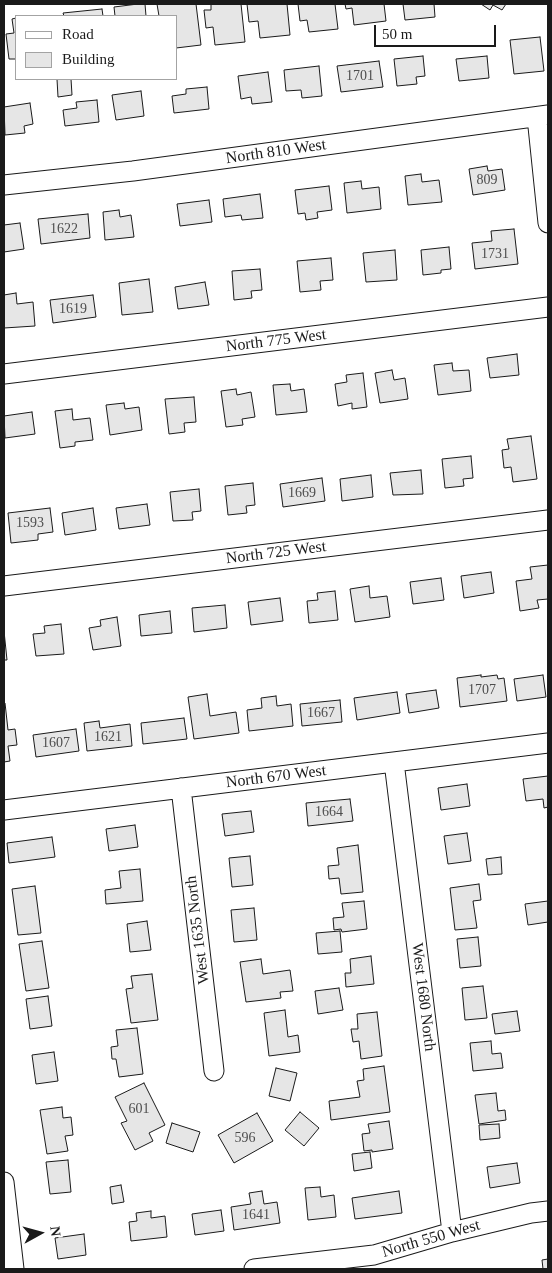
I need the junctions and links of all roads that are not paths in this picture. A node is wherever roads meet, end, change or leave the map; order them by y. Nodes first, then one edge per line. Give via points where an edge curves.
1 (542, 116) edge
2 (4, 185) edge
3 (548, 222) edge
4 (548, 307) edge
5 (4, 374) edge
6 (548, 520) edge
7 (4, 586) edge
8 (548, 743) edge
9 (394, 762) junction
10 (181, 788) junction
11 (4, 810) edge
12 (214, 1071) dead end
13 (4, 1182) edge
14 (548, 1211) edge
15 (452, 1232) junction
16 (14, 1269) edge
17 (254, 1269) edge

1 - 2 street, North 810 West via 143,170
1 - 3 street
4 - 5 street, North 775 West
6 - 7 street, North 725 West
8 - 9 street, North 670 West
9 - 10 street, North 670 West
9 - 15 street, West 1680 North
10 - 11 street, North 670 West
10 - 12 street, West 1635 North
13 - 16 street
14 - 15 street, North 550 West
15 - 17 street, North 550 West via 374,1255

